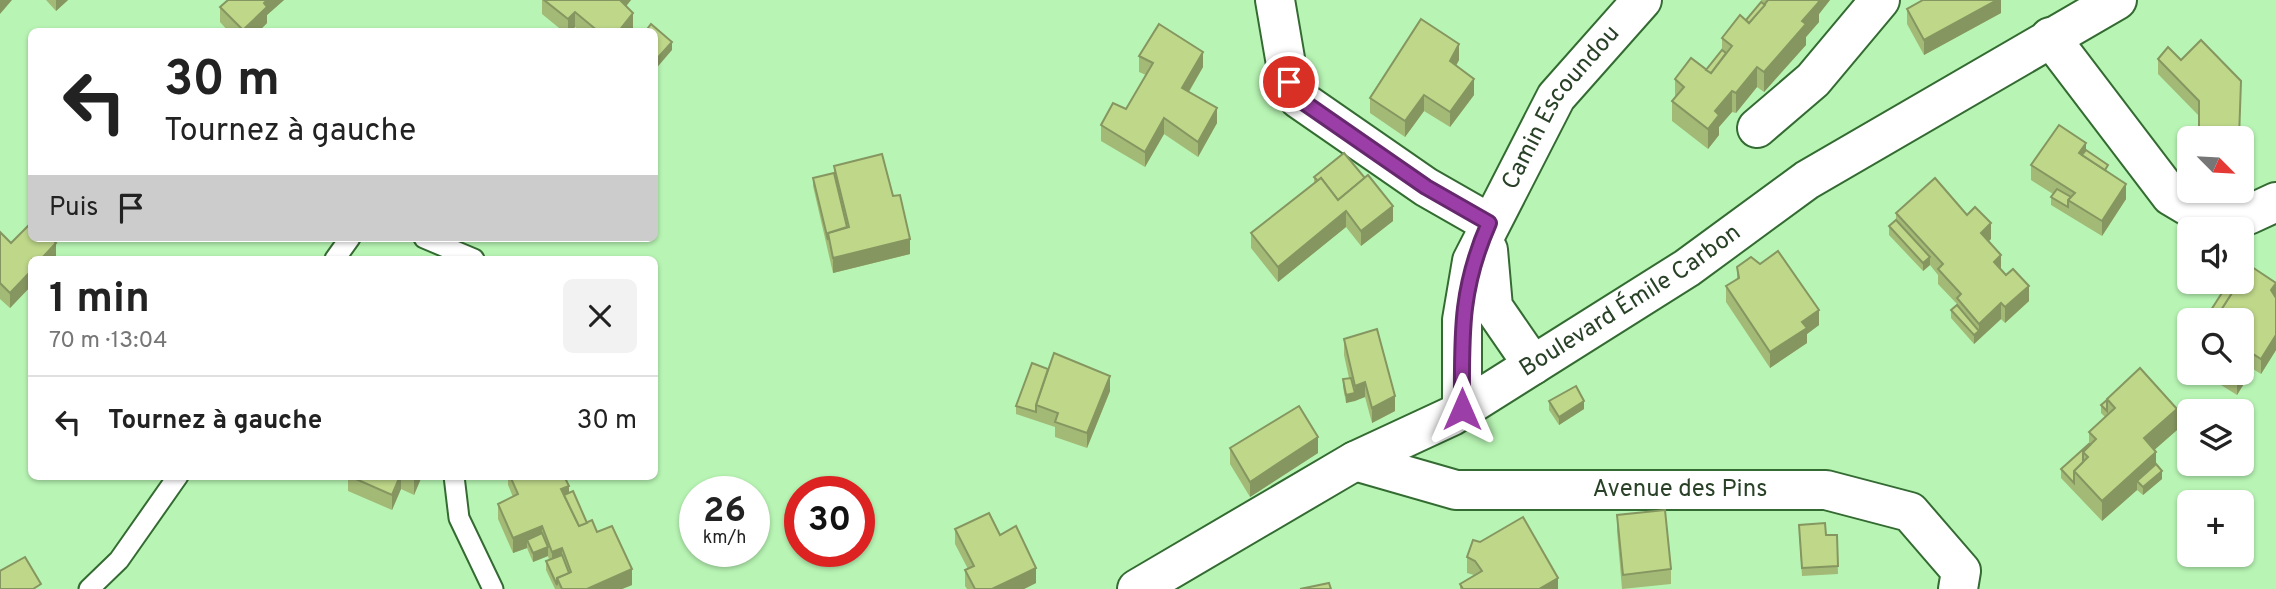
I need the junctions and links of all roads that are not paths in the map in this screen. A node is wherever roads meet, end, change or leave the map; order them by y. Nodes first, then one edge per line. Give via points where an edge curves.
1 (1275, 0) edge
2 (1642, 0) edge
3 (1880, 0) edge
4 (2117, 0) edge
5 (2050, 37) junction
6 (1756, 128) dead end
7 (2276, 202) edge
8 (1489, 223) junction
9 (434, 242) edge
10 (467, 256) edge
11 (1533, 365) junction
12 (1462, 409) junction
13 (1355, 461) junction
14 (175, 480) edge
15 (454, 480) edge
16 (89, 589) edge
17 (493, 589) edge
18 (1137, 589) edge
19 (1958, 589) edge

1 - 8 street via 1289,82 1299,99 1426,187
2 - 8 street, Camin Escoundou via 1556,97
3 - 6 street via 1813,80
4 - 5 street, Boulevard Émile Carbon
5 - 7 street via 2171,195 2208,218 2248,215
5 - 11 street, Boulevard Émile Carbon via 1807,180 1687,268
8 - 11 street, Camin Escoundou via 1493,307
8 - 12 street, Camin Escoundou via 1472,261 1462,320
9 - 10 lane
11 - 12 street, Boulevard Émile Carbon
12 - 13 street, Boulevard Émile Carbon
13 - 18 street, Boulevard Émile Carbon
13 - 19 street, Avenue des Pins via 1456,490 1826,490 1910,512 1961,571
14 - 16 lane via 119,559
15 - 17 lane via 459,518

